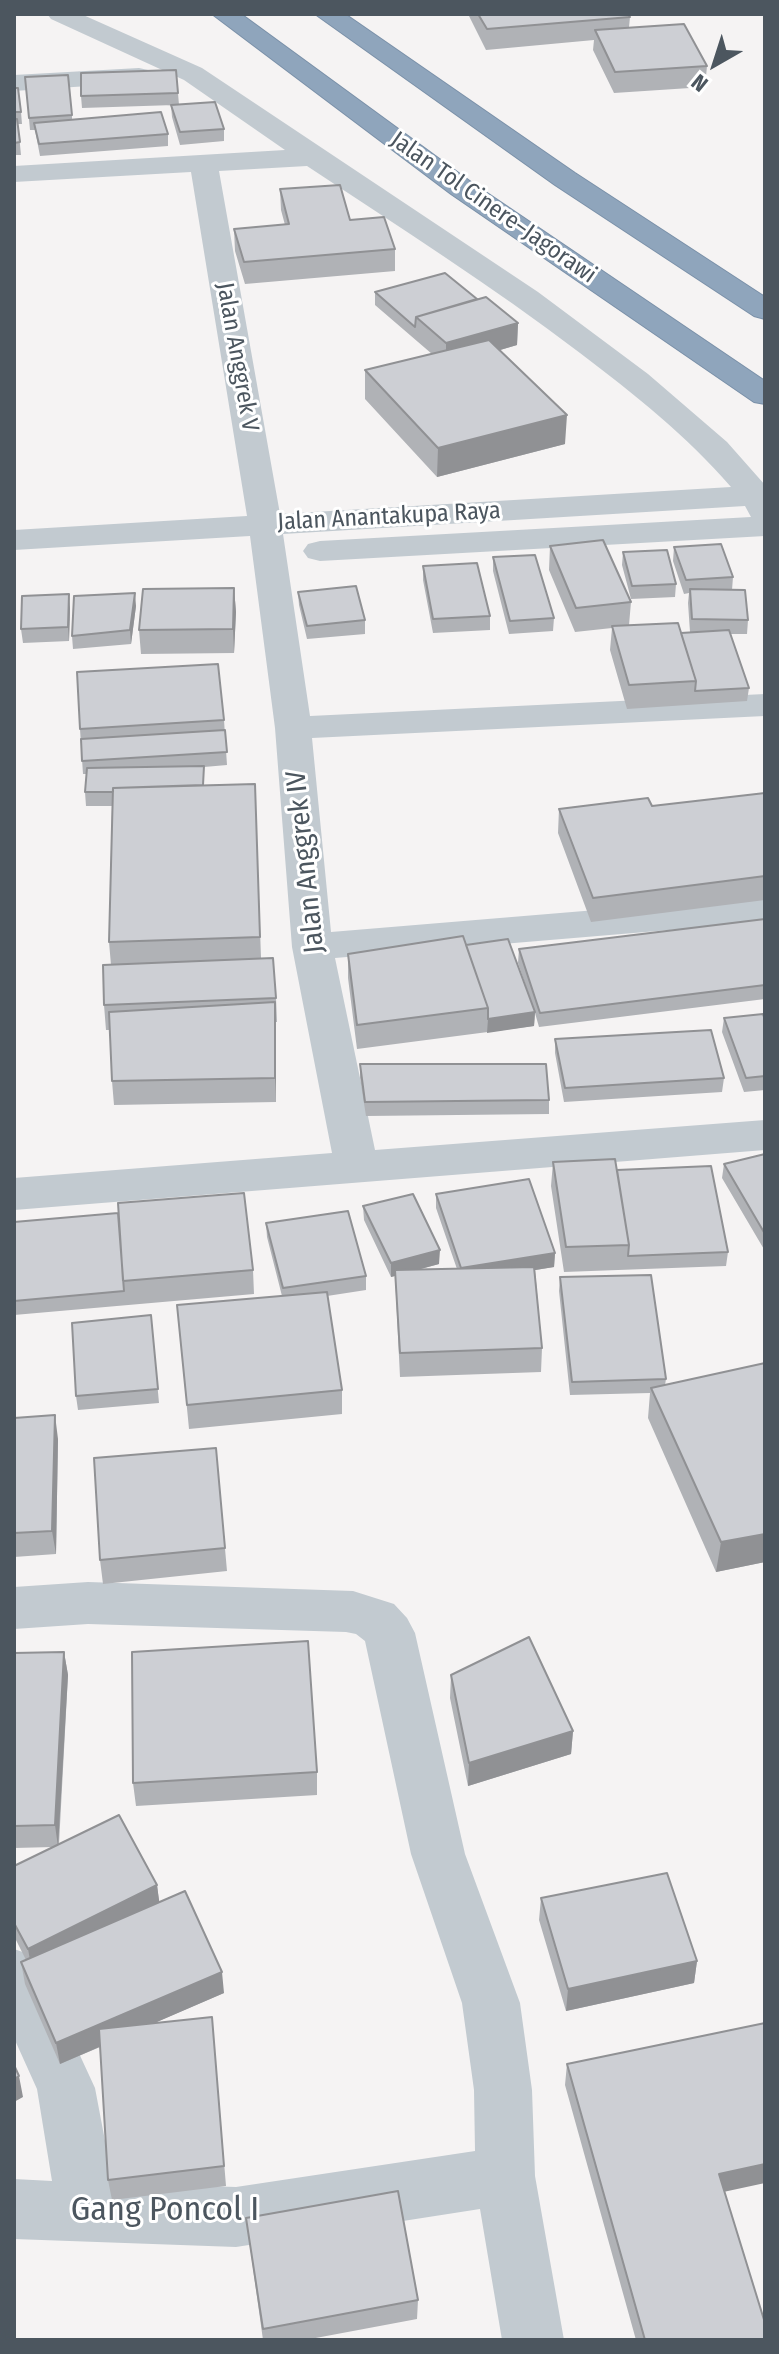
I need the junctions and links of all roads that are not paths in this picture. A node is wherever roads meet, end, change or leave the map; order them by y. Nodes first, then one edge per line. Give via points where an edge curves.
1 (60, 14) edge
2 (225, 14) edge
3 (328, 14) edge
4 (348, 14) edge
5 (398, 60) junction
6 (193, 74) junction
7 (14, 83) edge
8 (313, 157) junction
9 (203, 161) junction
10 (14, 174) edge
11 (765, 310) edge
12 (765, 395) edge
13 (763, 507) edge
14 (267, 539) junction
15 (14, 540) edge
16 (14, 570) edge
17 (765, 705) edge
18 (293, 728) junction
19 (765, 909) edge
20 (312, 947) junction
21 (765, 1135) edge
22 (357, 1168) junction
23 (14, 1194) edge
24 (14, 1608) edge
25 (14, 1975) edge
26 (505, 2176) junction
27 (14, 2209) edge
28 (88, 2212) junction
29 (533, 2340) edge

1 - 6 street
2 - 12 highway, Jalan Tol Cinere–Jagorawi via 461,188
3 - 5 highway
4 - 5 highway
5 - 11 highway via 565,179
6 - 7 street
6 - 8 street
8 - 9 street
8 - 13 street via 527,298 637,381 716,449
9 - 10 street
9 - 14 street, Jalan Anggrek V
13 - 14 street, Jalan Anantakupa Raya
14 - 15 street, Jalan Anantakupa Raya
14 - 16 street, Jalan Anantakupa Raya
14 - 18 street, Jalan Anggrek IV
17 - 18 street
18 - 20 street, Jalan Anggrek IV
19 - 20 street
20 - 22 street, Jalan Anggrek IV
21 - 22 street
22 - 23 street
24 - 26 street via 88,1603 346,1611 382,1622 389,1633 438,1854 491,2003 503,2090
25 - 28 street via 66,2088
26 - 28 street, Gang Poncol I via 236,2217
26 - 29 street
27 - 28 street, Gang Poncol I

